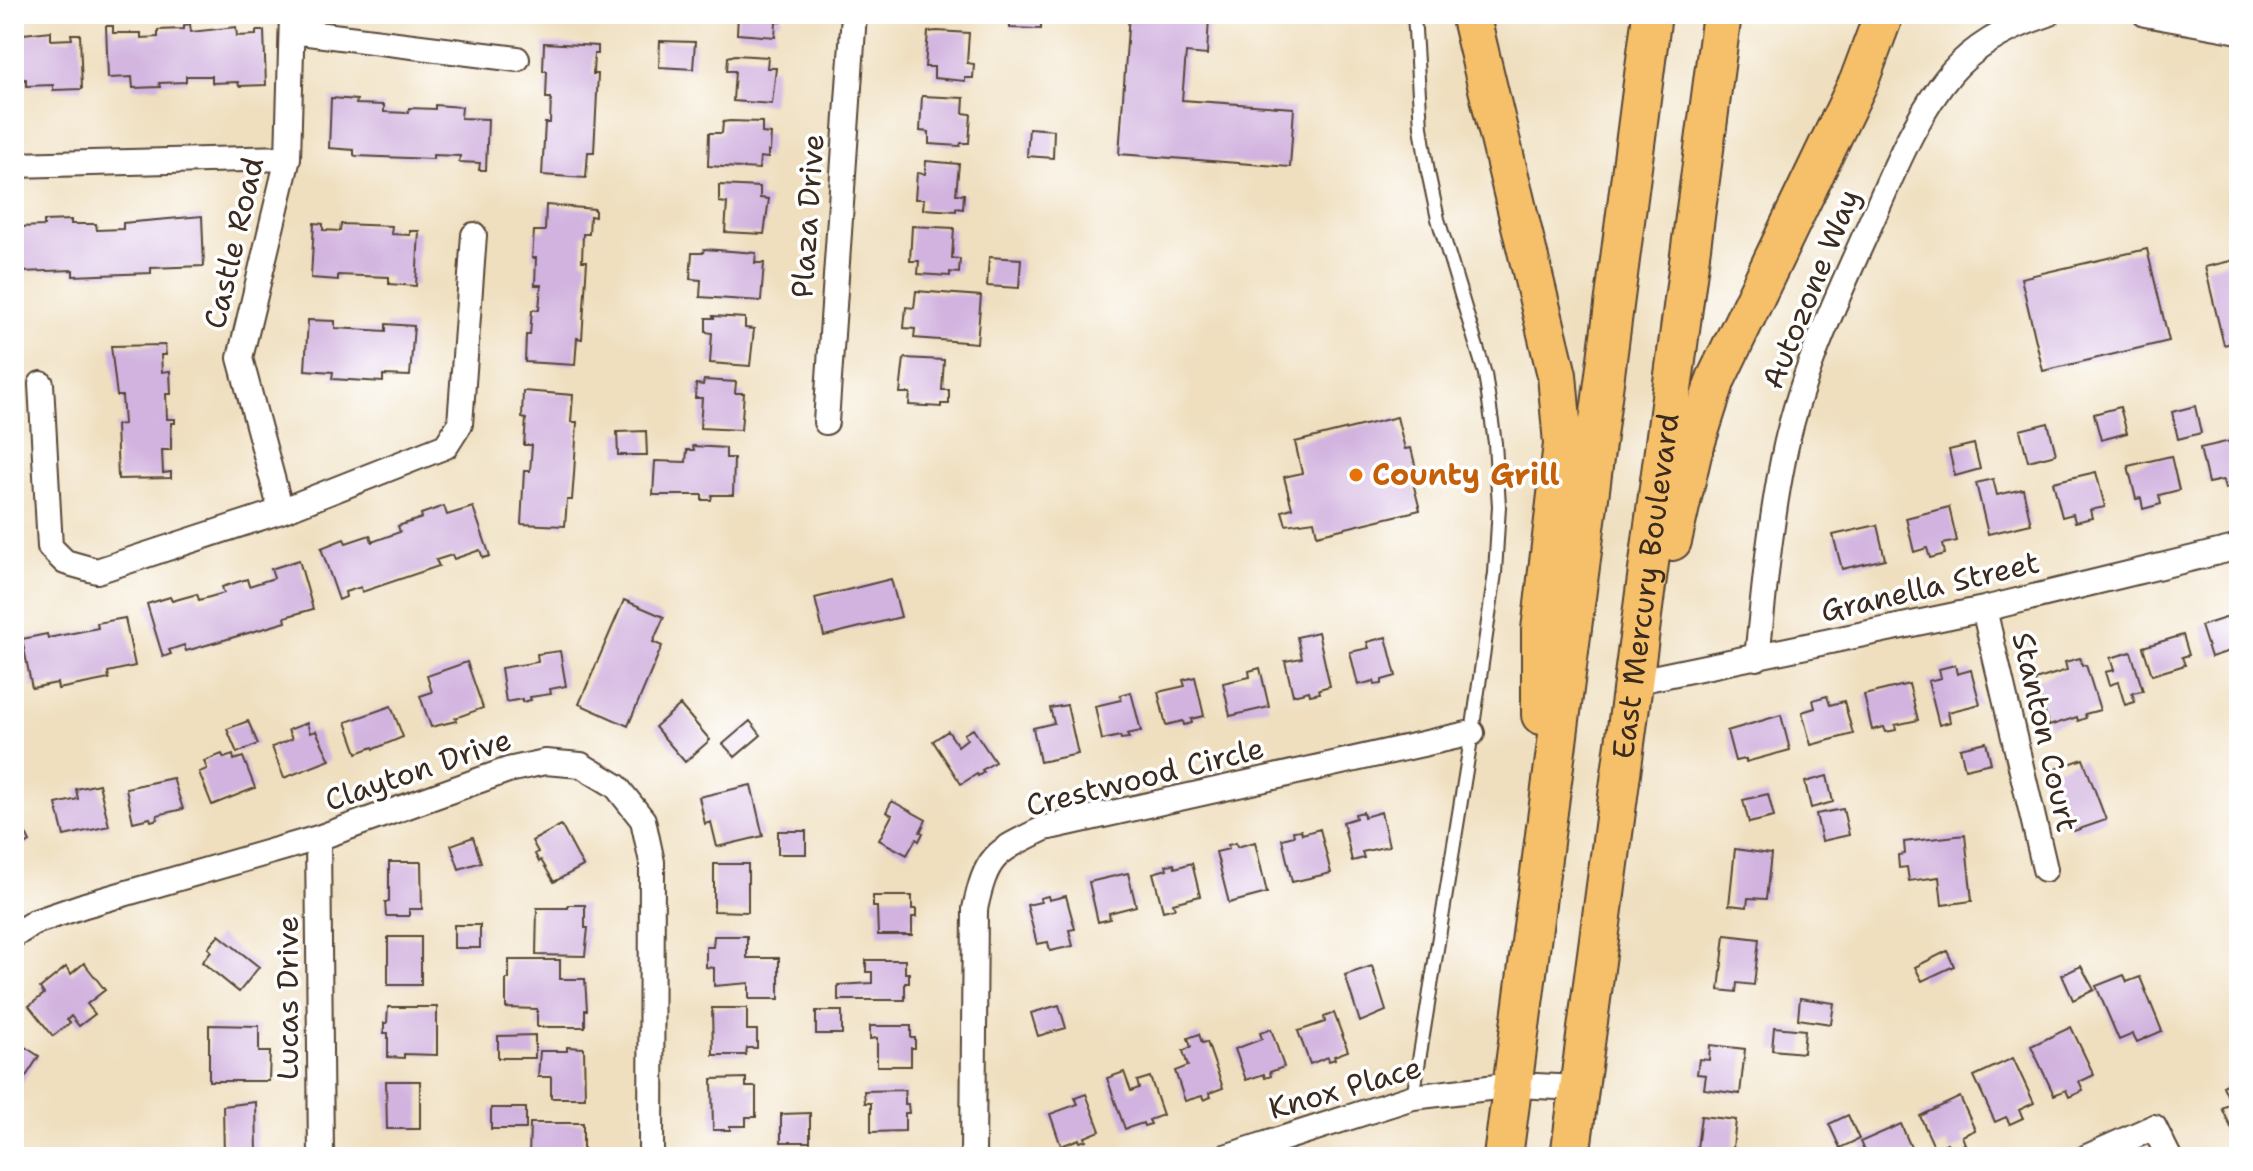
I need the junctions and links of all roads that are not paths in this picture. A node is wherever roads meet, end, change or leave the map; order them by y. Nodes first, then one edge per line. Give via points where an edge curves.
1 (854, 14) edge
2 (1414, 14) edge
3 (1470, 14) edge
4 (1652, 14) edge
5 (1722, 14) edge
6 (1884, 14) edge
7 (2048, 14) edge
8 (2145, 14) edge
9 (294, 20) edge
10 (2239, 31) edge
11 (517, 59) dead end
12 (288, 158) junction
13 (14, 165) edge
14 (474, 235) dead end
15 (41, 384) dead end
16 (826, 422) dead end
17 (281, 511) junction
18 (2239, 547) edge
19 (1984, 609) junction
20 (1757, 658) junction
21 (1633, 682) junction
22 (1472, 733) junction
23 (318, 838) junction
24 (2045, 869) dead end
25 (1539, 888) junction
26 (14, 935) edge
27 (1513, 1085) junction
28 (1579, 1088) junction
29 (1413, 1097) junction
30 (321, 1157) edge
31 (651, 1157) edge
32 (973, 1157) edge
33 (1225, 1157) edge
34 (1503, 1157) edge
35 (1570, 1157) edge
36 (2087, 1157) edge
37 (2169, 1157) edge

1 - 16 street, Plaza Drive
2 - 22 lane via 1421,127 1431,188 1478,343 1495,443 1499,534
3 - 25 main road via 1562,412 1562,467 1541,630
4 - 25 main road
5 - 21 main road, East Mercury Boulevard
6 - 21 main road via 1859,81 1716,379
7 - 20 street, Autozone Way via 1990,40 1953,71 1929,102 1894,171 1792,422 1767,560
8 - 10 street
9 - 11 street
9 - 12 street, Castle Road
12 - 13 street
12 - 17 street, Castle Road via 240,358
14 - 17 street via 460,424 446,446
15 - 17 street via 50,547 65,562 97,571
18 - 19 street, Granella Street
19 - 20 street, Granella Street
19 - 24 street, Stanton Court
20 - 21 street, Granella Street
21 - 28 main road, East Mercury Boulevard
22 - 29 lane
22 - 32 street, Crestwood Circle via 1045,828 1001,849 982,876 975,909
23 - 26 street, Clayton Drive via 85,905
23 - 30 street, Lucas Drive
23 - 31 street, Clayton Drive via 508,770 545,762 581,765 616,786 643,820 652,862
25 - 27 main road
27 - 28 street, Knox Place
27 - 29 street, Knox Place
27 - 34 main road
28 - 35 main road, East Mercury Boulevard
29 - 33 street, Knox Place
36 - 37 street via 2154,1127

